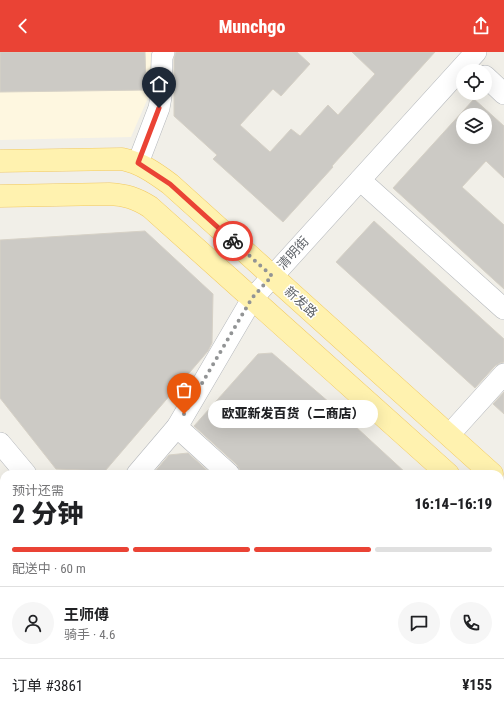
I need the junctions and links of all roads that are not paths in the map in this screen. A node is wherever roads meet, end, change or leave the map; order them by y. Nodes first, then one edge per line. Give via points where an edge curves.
1 (164, 52) edge
2 (470, 59) edge
3 (492, 83) edge
4 (504, 94) edge
5 (0, 161) edge
6 (138, 163) junction
7 (360, 180) junction
8 (0, 196) edge
9 (272, 276) junction
10 (252, 298) junction
11 (504, 309) edge
12 (504, 374) edge
13 (177, 427) junction
14 (448, 435) junction
15 (0, 443) edge
16 (23, 470) edge
17 (140, 470) edge
18 (225, 470) edge
19 (444, 470) edge
20 (487, 470) edge

1 - 6 street via 159,108
2 - 7 street, 清明街
3 - 4 street
5 - 6 main road, 新发路 via 122,159
6 - 9 main road, 新发路 via 170,184
7 - 9 street, 清明街
7 - 11 street
8 - 10 main road via 109,194 137,199 150,207
9 - 10 street, 清明街
9 - 14 main road, 新发路
10 - 13 street, 清明街
10 - 19 main road
12 - 14 street
13 - 17 street, 清明街
13 - 18 street
14 - 20 main road, 新发路
15 - 16 street

